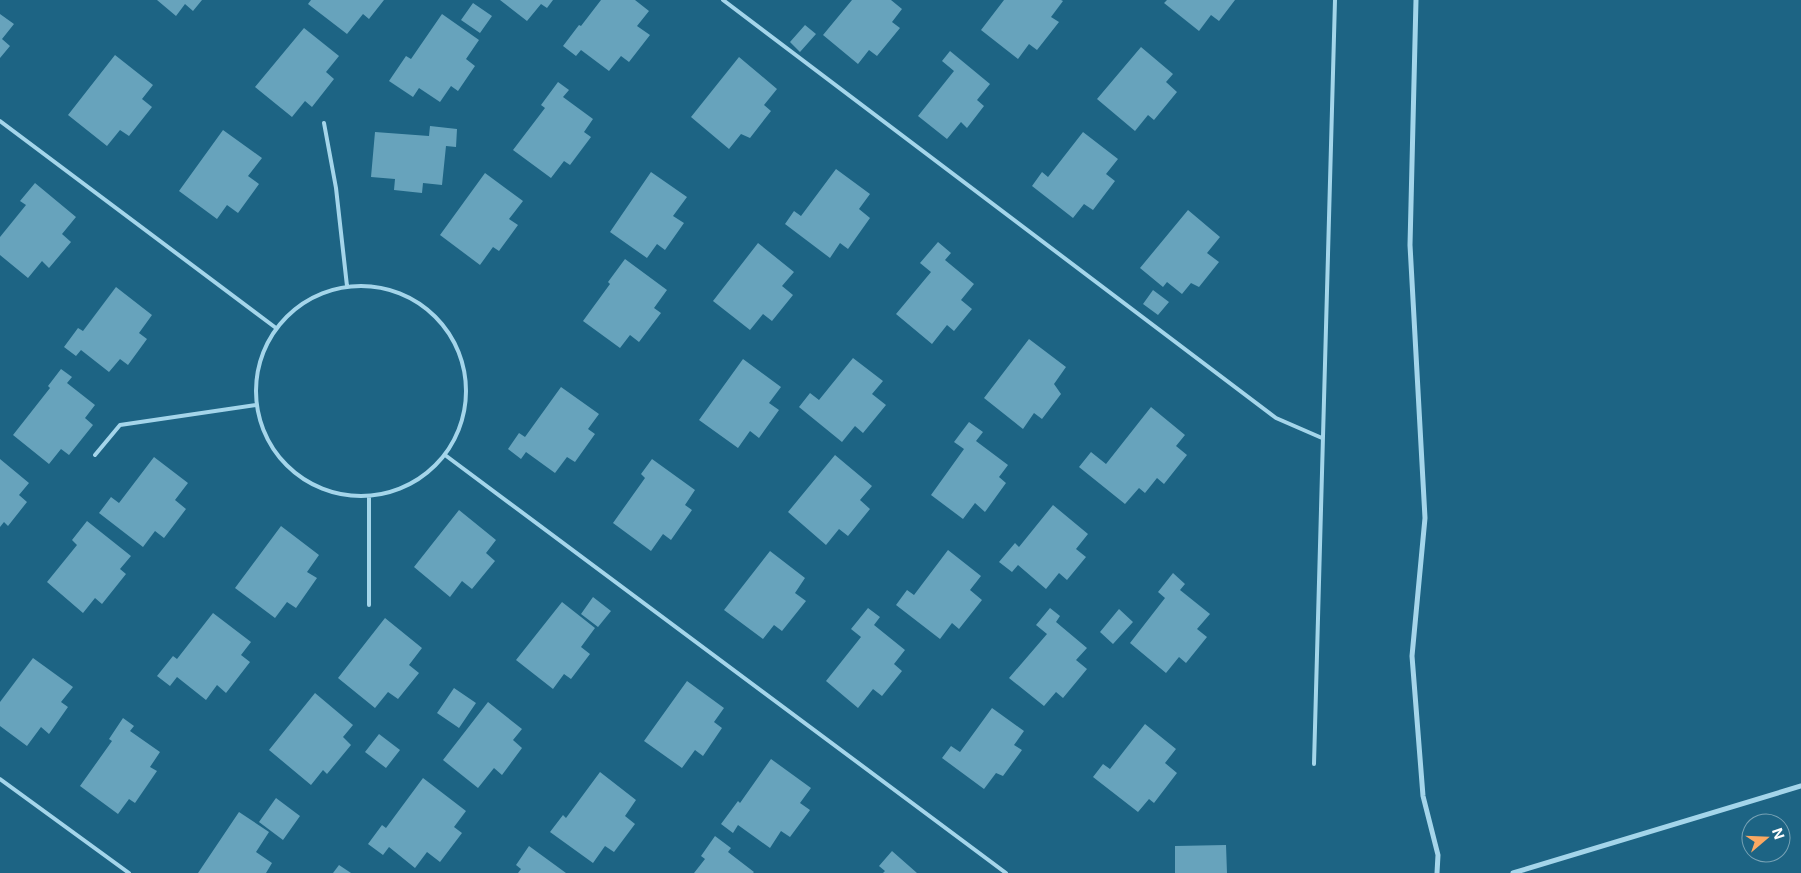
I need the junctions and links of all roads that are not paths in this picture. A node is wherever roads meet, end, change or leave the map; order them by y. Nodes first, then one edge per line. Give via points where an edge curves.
1 (723, 0) edge
2 (1334, 0) edge
3 (1416, 0) edge
4 (0, 121) edge
5 (324, 123) dead end
6 (347, 286) junction
7 (276, 328) junction
8 (256, 405) junction
9 (1322, 438) junction
10 (95, 455) dead end
11 (445, 455) junction
12 (369, 496) junction
13 (369, 605) dead end
14 (1314, 764) dead end
15 (0, 779) edge
16 (1801, 786) edge
17 (129, 873) edge
18 (1005, 873) edge
19 (1437, 873) edge
20 (1513, 873) edge

1 - 9 lane via 1276,418
2 - 9 lane
3 - 19 street via 1410,245 1425,518 1412,656 1423,796 1438,855
4 - 7 lane
5 - 6 lane via 336,188
6 - 7 lane via 320,293 295,307
6 - 11 lane via 378,286 407,296 433,313 452,338 464,367 466,398 460,428
7 - 8 lane via 263,352 256,378
8 - 10 lane via 120,425
8 - 12 lane via 266,436 283,462 308,482 330,491
9 - 14 lane
11 - 12 lane via 424,476 398,490
11 - 18 lane
12 - 13 lane
15 - 17 lane
16 - 20 street

